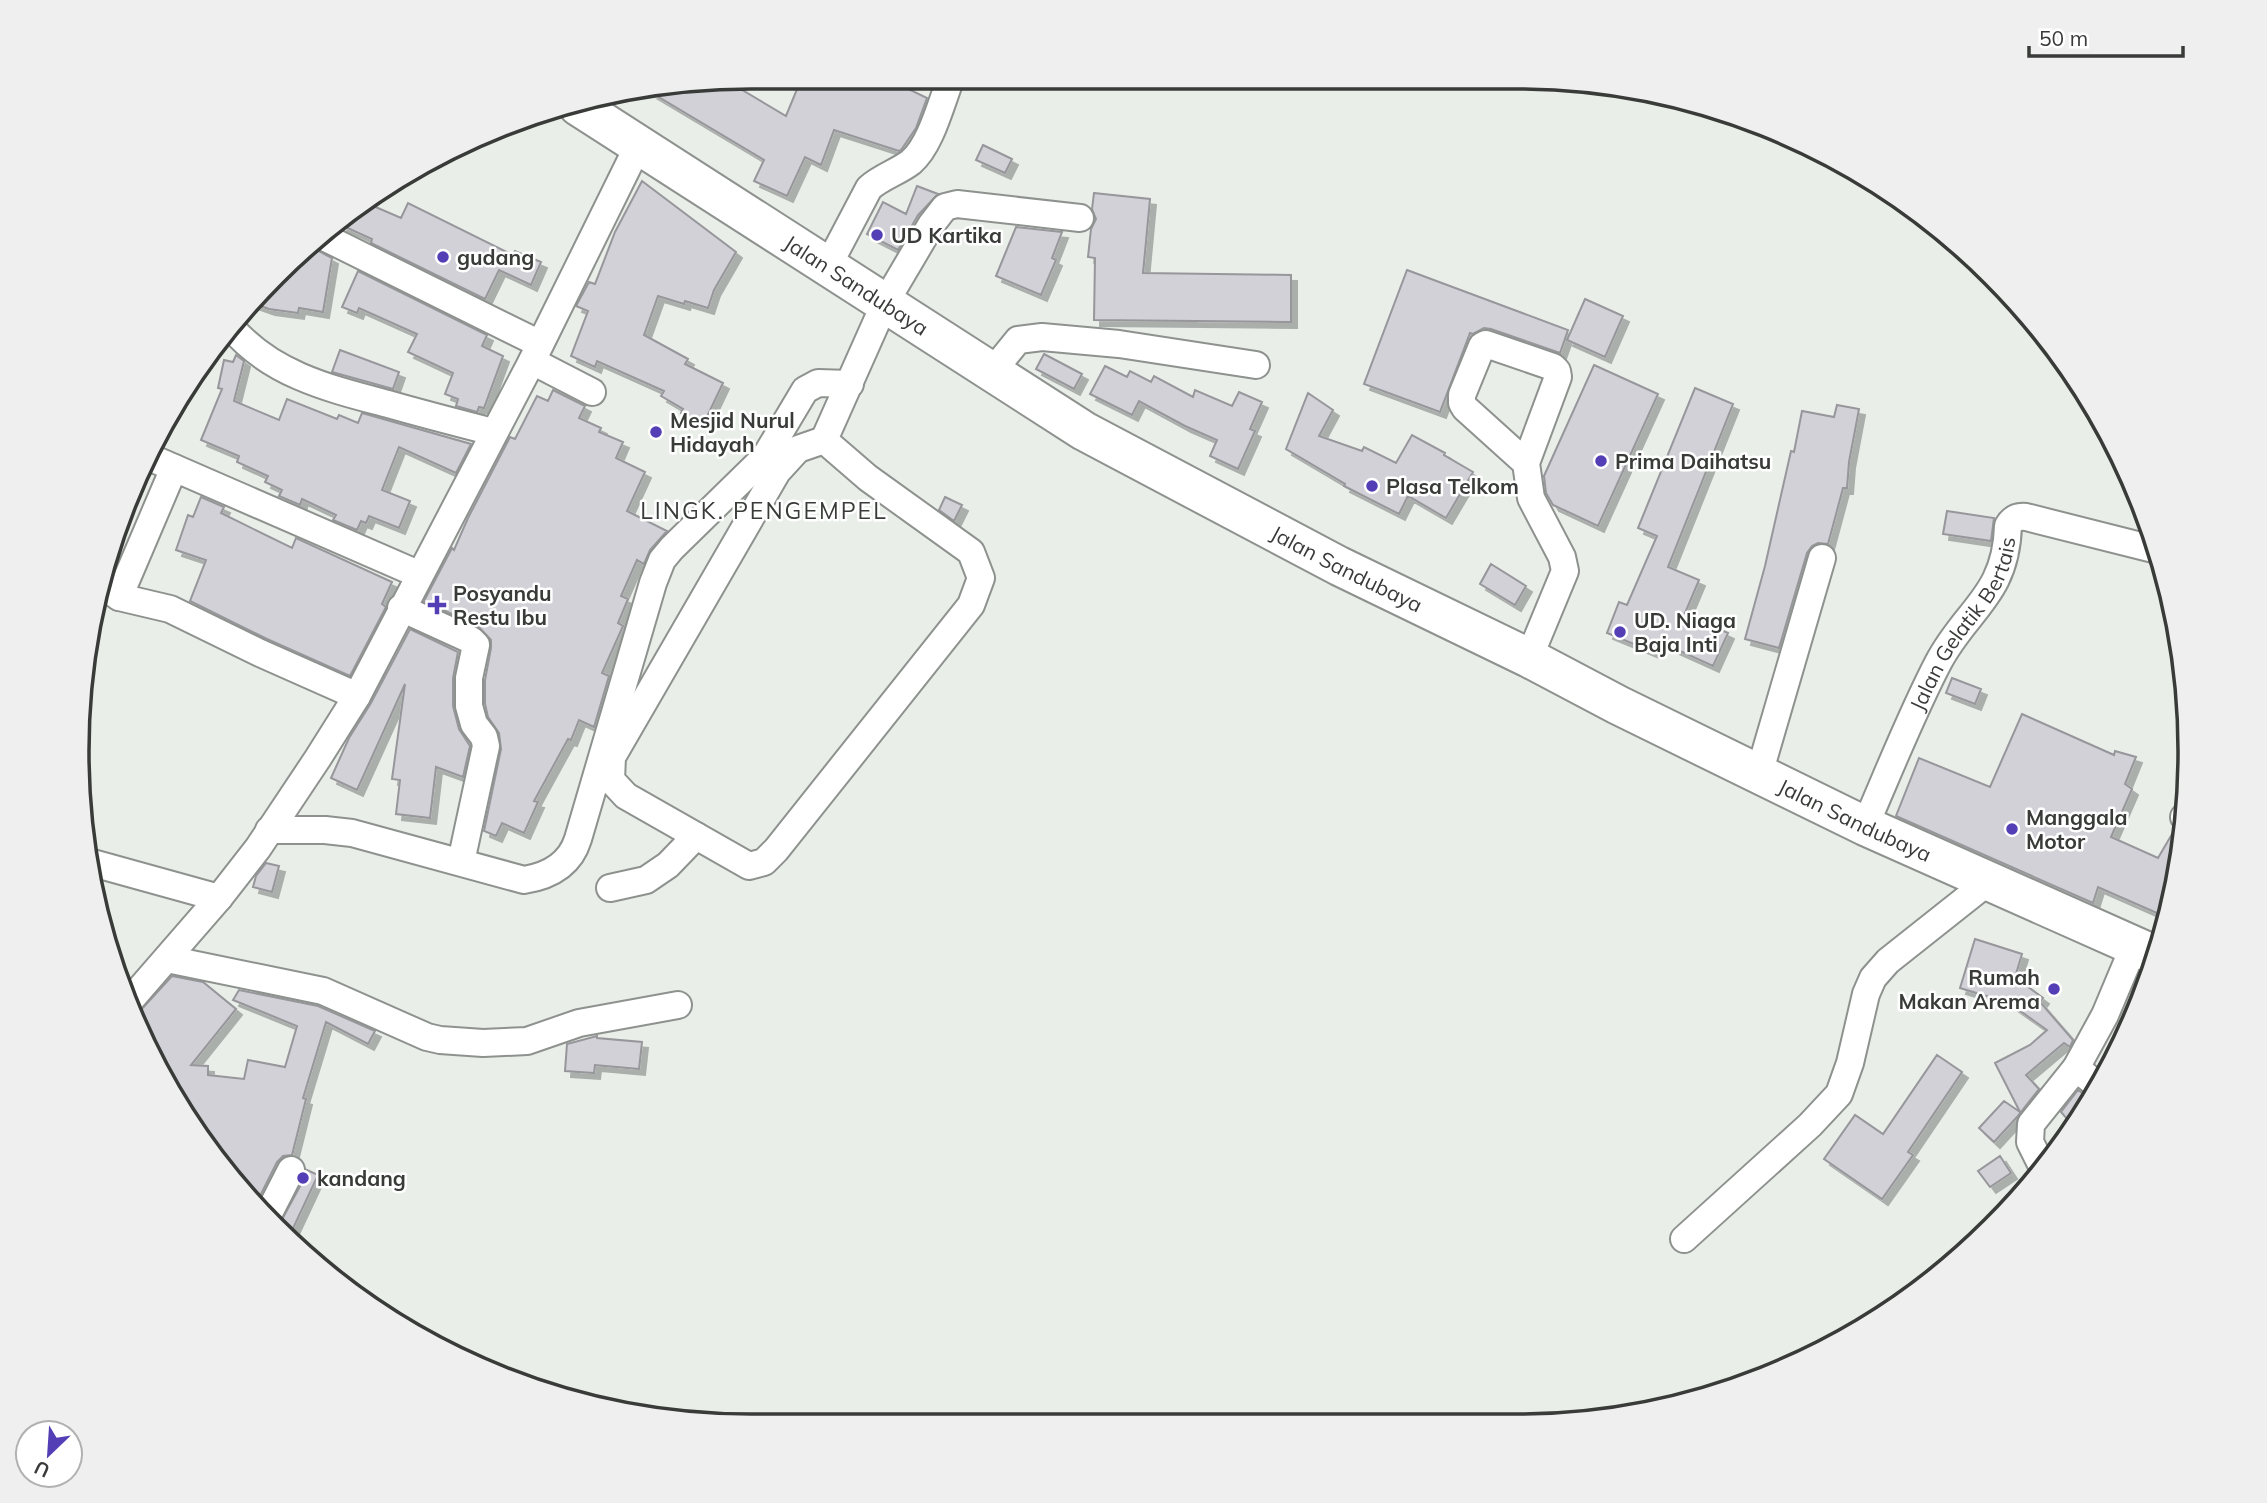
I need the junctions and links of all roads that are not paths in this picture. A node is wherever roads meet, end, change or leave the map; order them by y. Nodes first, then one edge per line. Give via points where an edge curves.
1 (947, 89) edge
2 (586, 111) edge
3 (639, 144) junction
4 (1080, 218) dead end
5 (331, 241) edge
6 (828, 266) junction
7 (879, 318) junction
8 (237, 335) edge
9 (536, 353) junction
10 (1256, 365) dead end
11 (992, 372) junction
12 (852, 380) junction
13 (592, 392) dead end
14 (493, 432) junction
15 (824, 440) junction
16 (157, 461) edge
17 (1526, 463) dead end
18 (174, 468) junction
19 (2145, 547) edge
20 (1822, 558) dead end
21 (418, 574) junction
22 (113, 593) edge
23 (401, 608) junction
24 (1529, 658) junction
25 (357, 696) junction
26 (1759, 774) junction
27 (1865, 826) junction
28 (696, 836) junction
29 (264, 839) junction
30 (463, 854) junction
31 (99, 864) edge
32 (1989, 881) junction
33 (610, 888) dead end
34 (225, 890) junction
35 (2145, 951) edge
36 (167, 959) junction
37 (136, 994) edge
38 (678, 1005) dead end
39 (2076, 1068) junction
40 (2091, 1080) edge
41 (2038, 1159) edge
42 (291, 1170) dead end
43 (272, 1208) edge
44 (1684, 1239) dead end

1 - 6 street via 923,148 908,164 869,188
2 - 3 highway, Jalan Sandubaya
3 - 6 highway, Jalan Sandubaya
3 - 9 street
4 - 7 street via 945,206
5 - 9 street
6 - 7 highway, Jalan Sandubaya
7 - 11 highway, Jalan Sandubaya
7 - 12 street
8 - 14 street via 314,384
9 - 13 street
9 - 14 street
10 - 11 street via 1042,337 1018,340
11 - 24 highway, Jalan Sandubaya via 1084,431 1160,472
12 - 15 street
12 - 30 street via 818,383 804,390 765,457 662,561 578,839 565,862 547,874 524,880
14 - 21 street
15 - 28 street via 798,449 777,472 612,757 611,780 626,796
15 - 28 street via 868,478 971,552 981,578 971,605 764,862 749,866
16 - 18 street
17 - 24 street via 1531,498 1565,571
18 - 21 street
18 - 22 street
19 - 27 street, Jalan Gelatik Bertais via 2026,517 2010,522 1999,575 1939,660
20 - 26 street
21 - 23 street
22 - 25 street via 170,609
23 - 25 street
23 - 30 street via 476,645 469,678 470,706 486,744
24 - 26 highway, Jalan Sandubaya
25 - 29 street
26 - 27 highway, Jalan Sandubaya
27 - 32 highway, Jalan Sandubaya
28 - 33 street via 646,880
29 - 30 street via 325,830
29 - 34 street
31 - 34 street
32 - 35 highway, Jalan Sandubaya
32 - 44 street via 1873,978 1839,1094
34 - 36 street
35 - 39 street
36 - 37 street
36 - 38 street via 323,991 440,1040 527,1041 579,1023
39 - 40 street
39 - 41 street via 2031,1124 2029,1136
42 - 43 street

